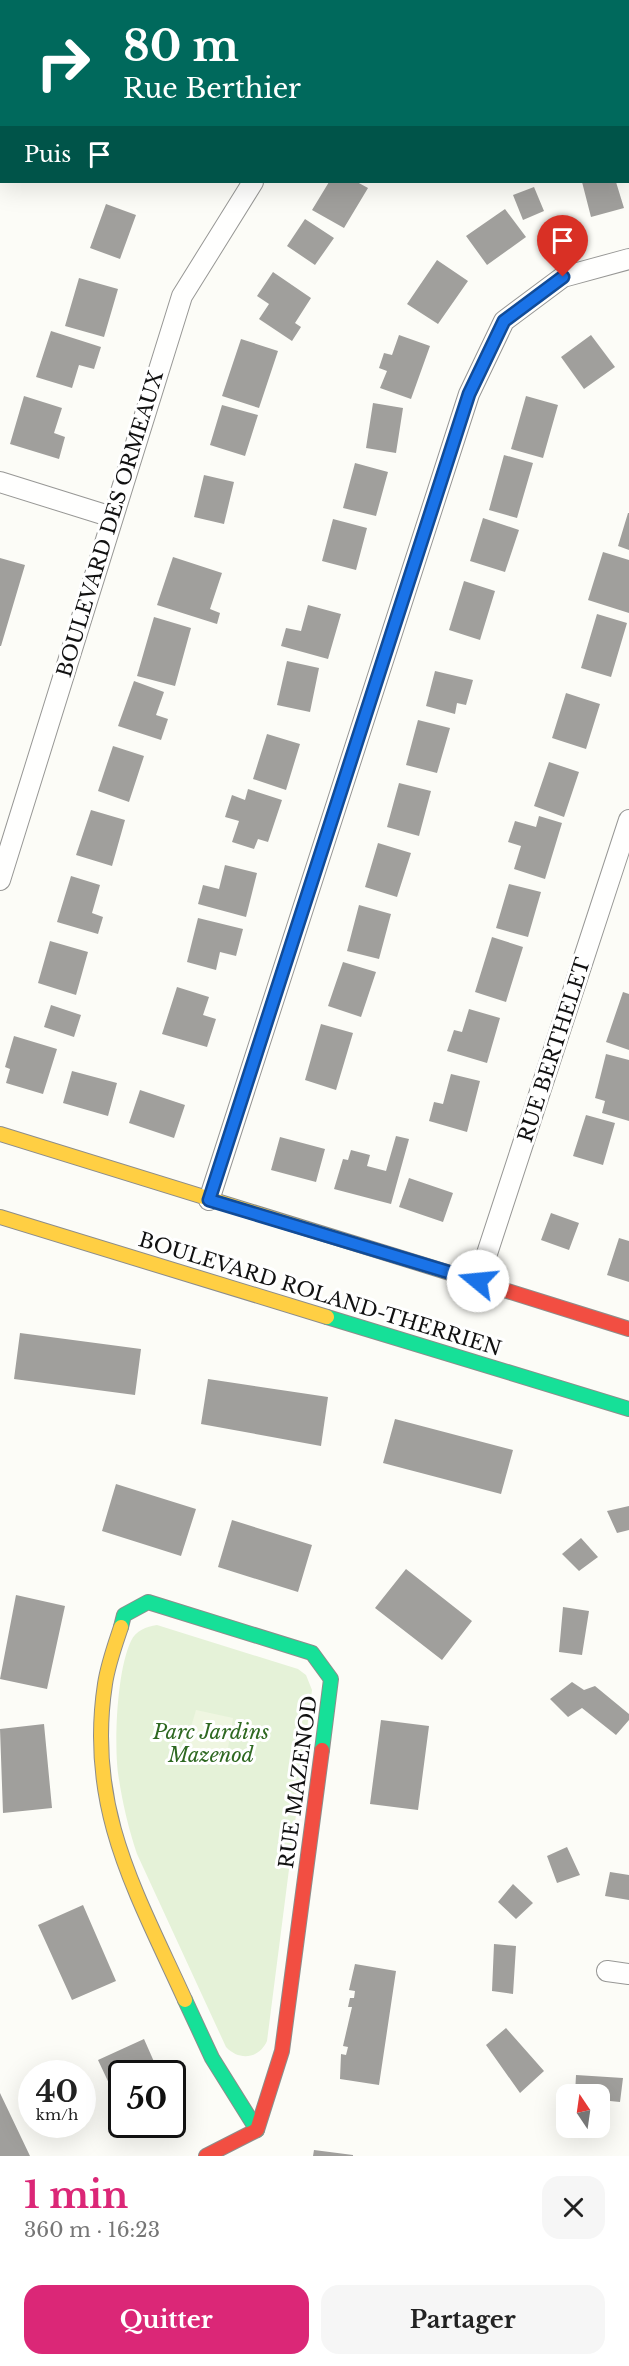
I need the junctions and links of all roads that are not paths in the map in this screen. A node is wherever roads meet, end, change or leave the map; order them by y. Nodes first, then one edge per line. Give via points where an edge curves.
1 (252, 183) edge
2 (629, 260) edge
3 (0, 482) edge
4 (112, 517) junction
5 (629, 820) edge
6 (0, 880) edge
7 (0, 1134) edge
8 (209, 1200) junction
9 (0, 1217) edge
10 (478, 1281) junction
11 (629, 1329) edge
12 (629, 1409) edge
13 (608, 1971) dead end
14 (629, 1974) edge
15 (257, 2130) junction
16 (206, 2156) edge

1 - 4 street, BOULEVARD DES ORMEAUX via 182,296
2 - 8 street via 563,277 504,321 469,394
3 - 4 street
4 - 6 street, BOULEVARD DES ORMEAUX
5 - 10 street, RUE BERTHELET
7 - 8 main road
8 - 10 main road
9 - 12 main road, BOULEVARD ROLAND-THERRIEN
10 - 11 main road
13 - 14 street
15 - 15 main road, RUE MAZENOD via 212,2058 121,1858 109,1818 101,1750 105,1681 124,1615 148,1602 312,1653 331,1678 282,2051
15 - 16 main road

